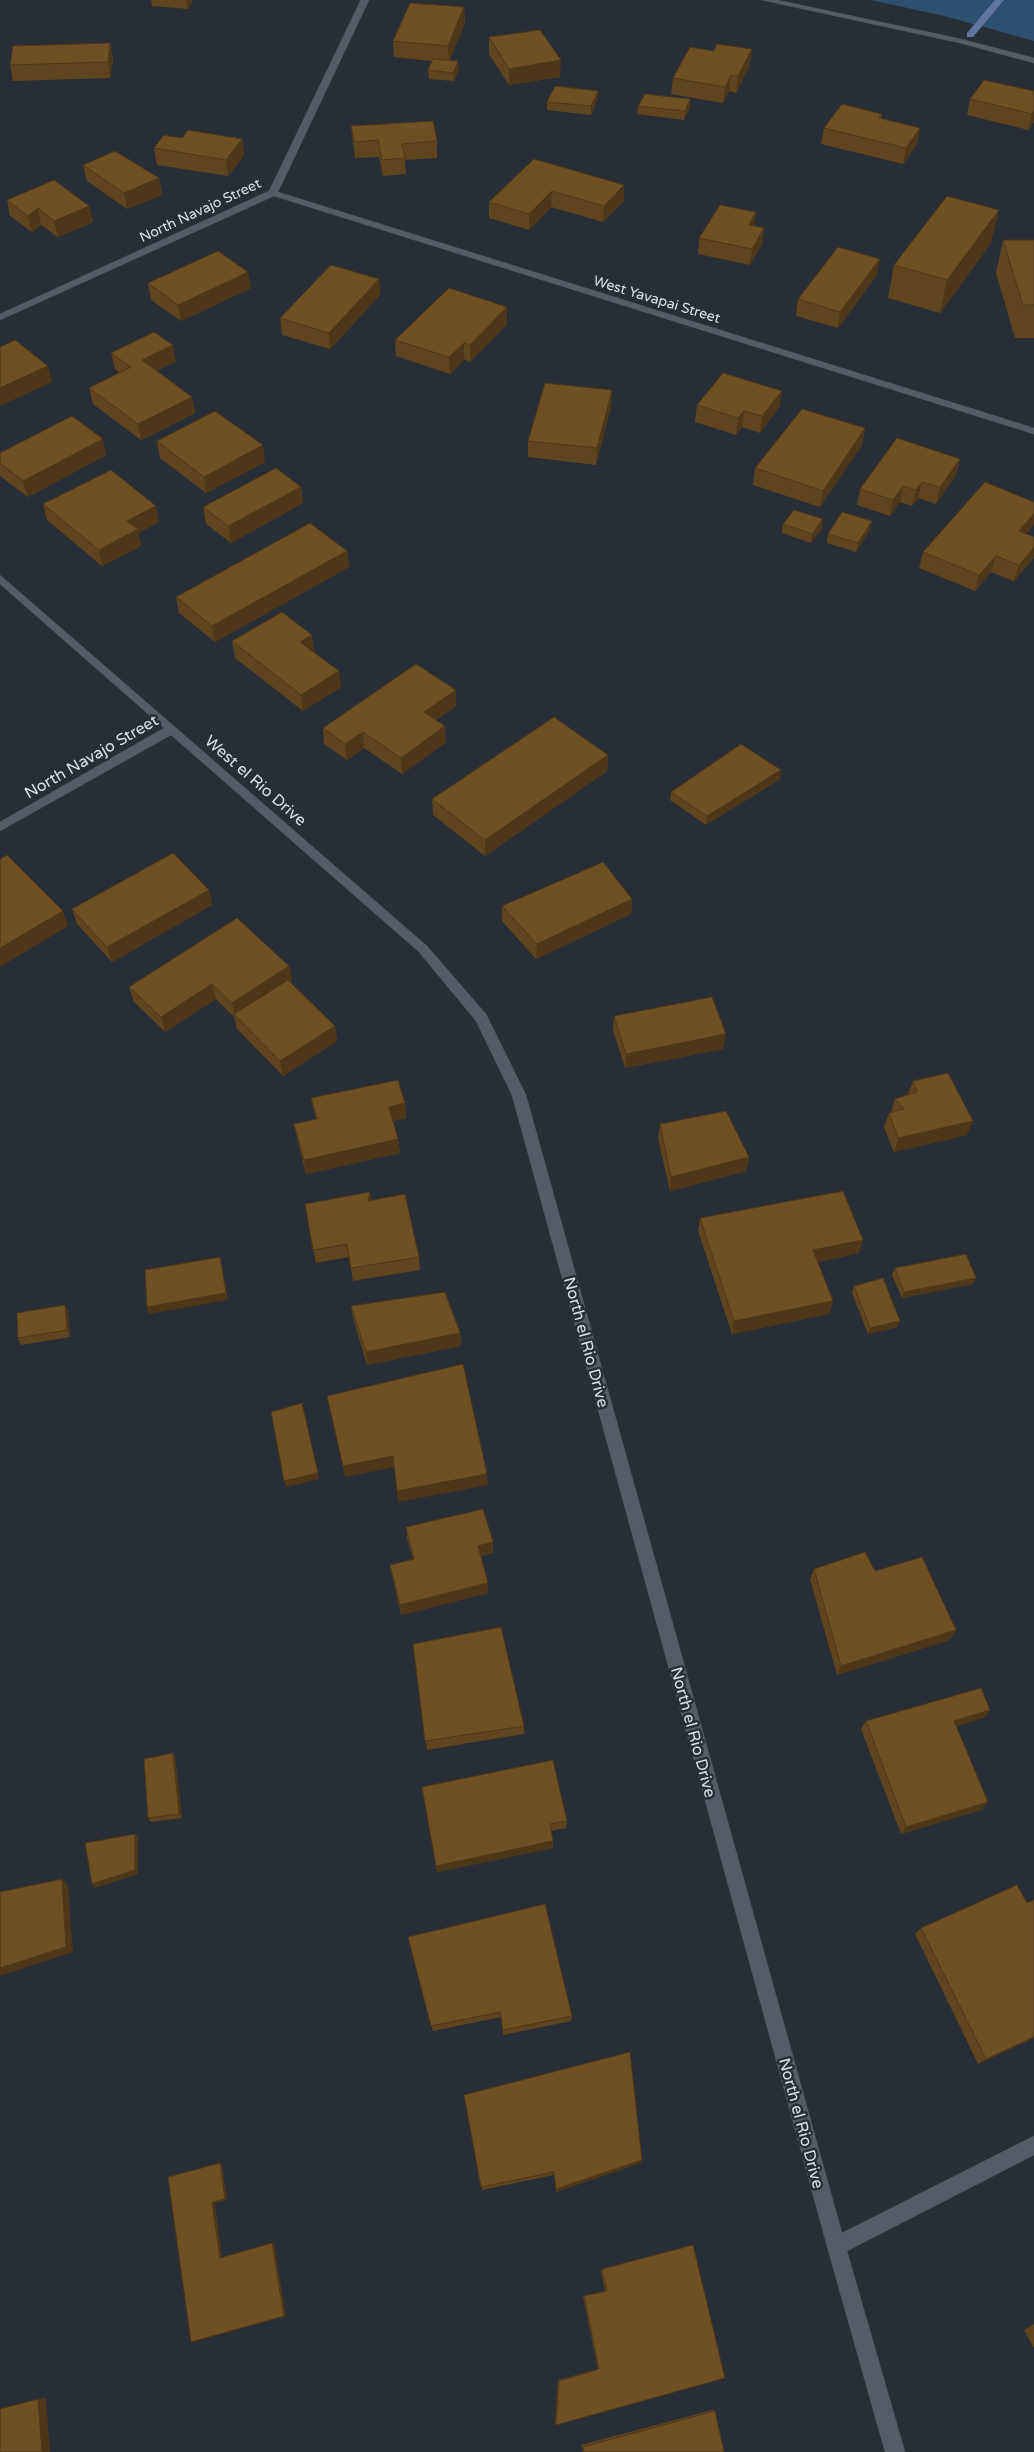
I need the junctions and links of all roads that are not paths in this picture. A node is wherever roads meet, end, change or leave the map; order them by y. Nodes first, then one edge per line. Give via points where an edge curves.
1 (365, 0) edge
2 (766, 0) edge
3 (1034, 61) edge
4 (273, 193) junction
5 (0, 317) edge
6 (1034, 431) edge
7 (0, 578) edge
8 (172, 729) junction
9 (0, 827) edge
10 (481, 1018) joint
11 (1034, 2145) edge
12 (836, 2246) junction
13 (895, 2452) edge

1 - 4 street, North Navajo Street
2 - 3 street via 961,41
4 - 5 street, North Navajo Street
4 - 6 street, West Yavapai Street
7 - 8 street, West el Rio Drive
8 - 9 street, North Navajo Street
8 - 10 street, West el Rio Drive via 423,949
10 - 12 street, North el Rio Drive via 519,1095
11 - 12 street
12 - 13 street, North el Rio Drive

